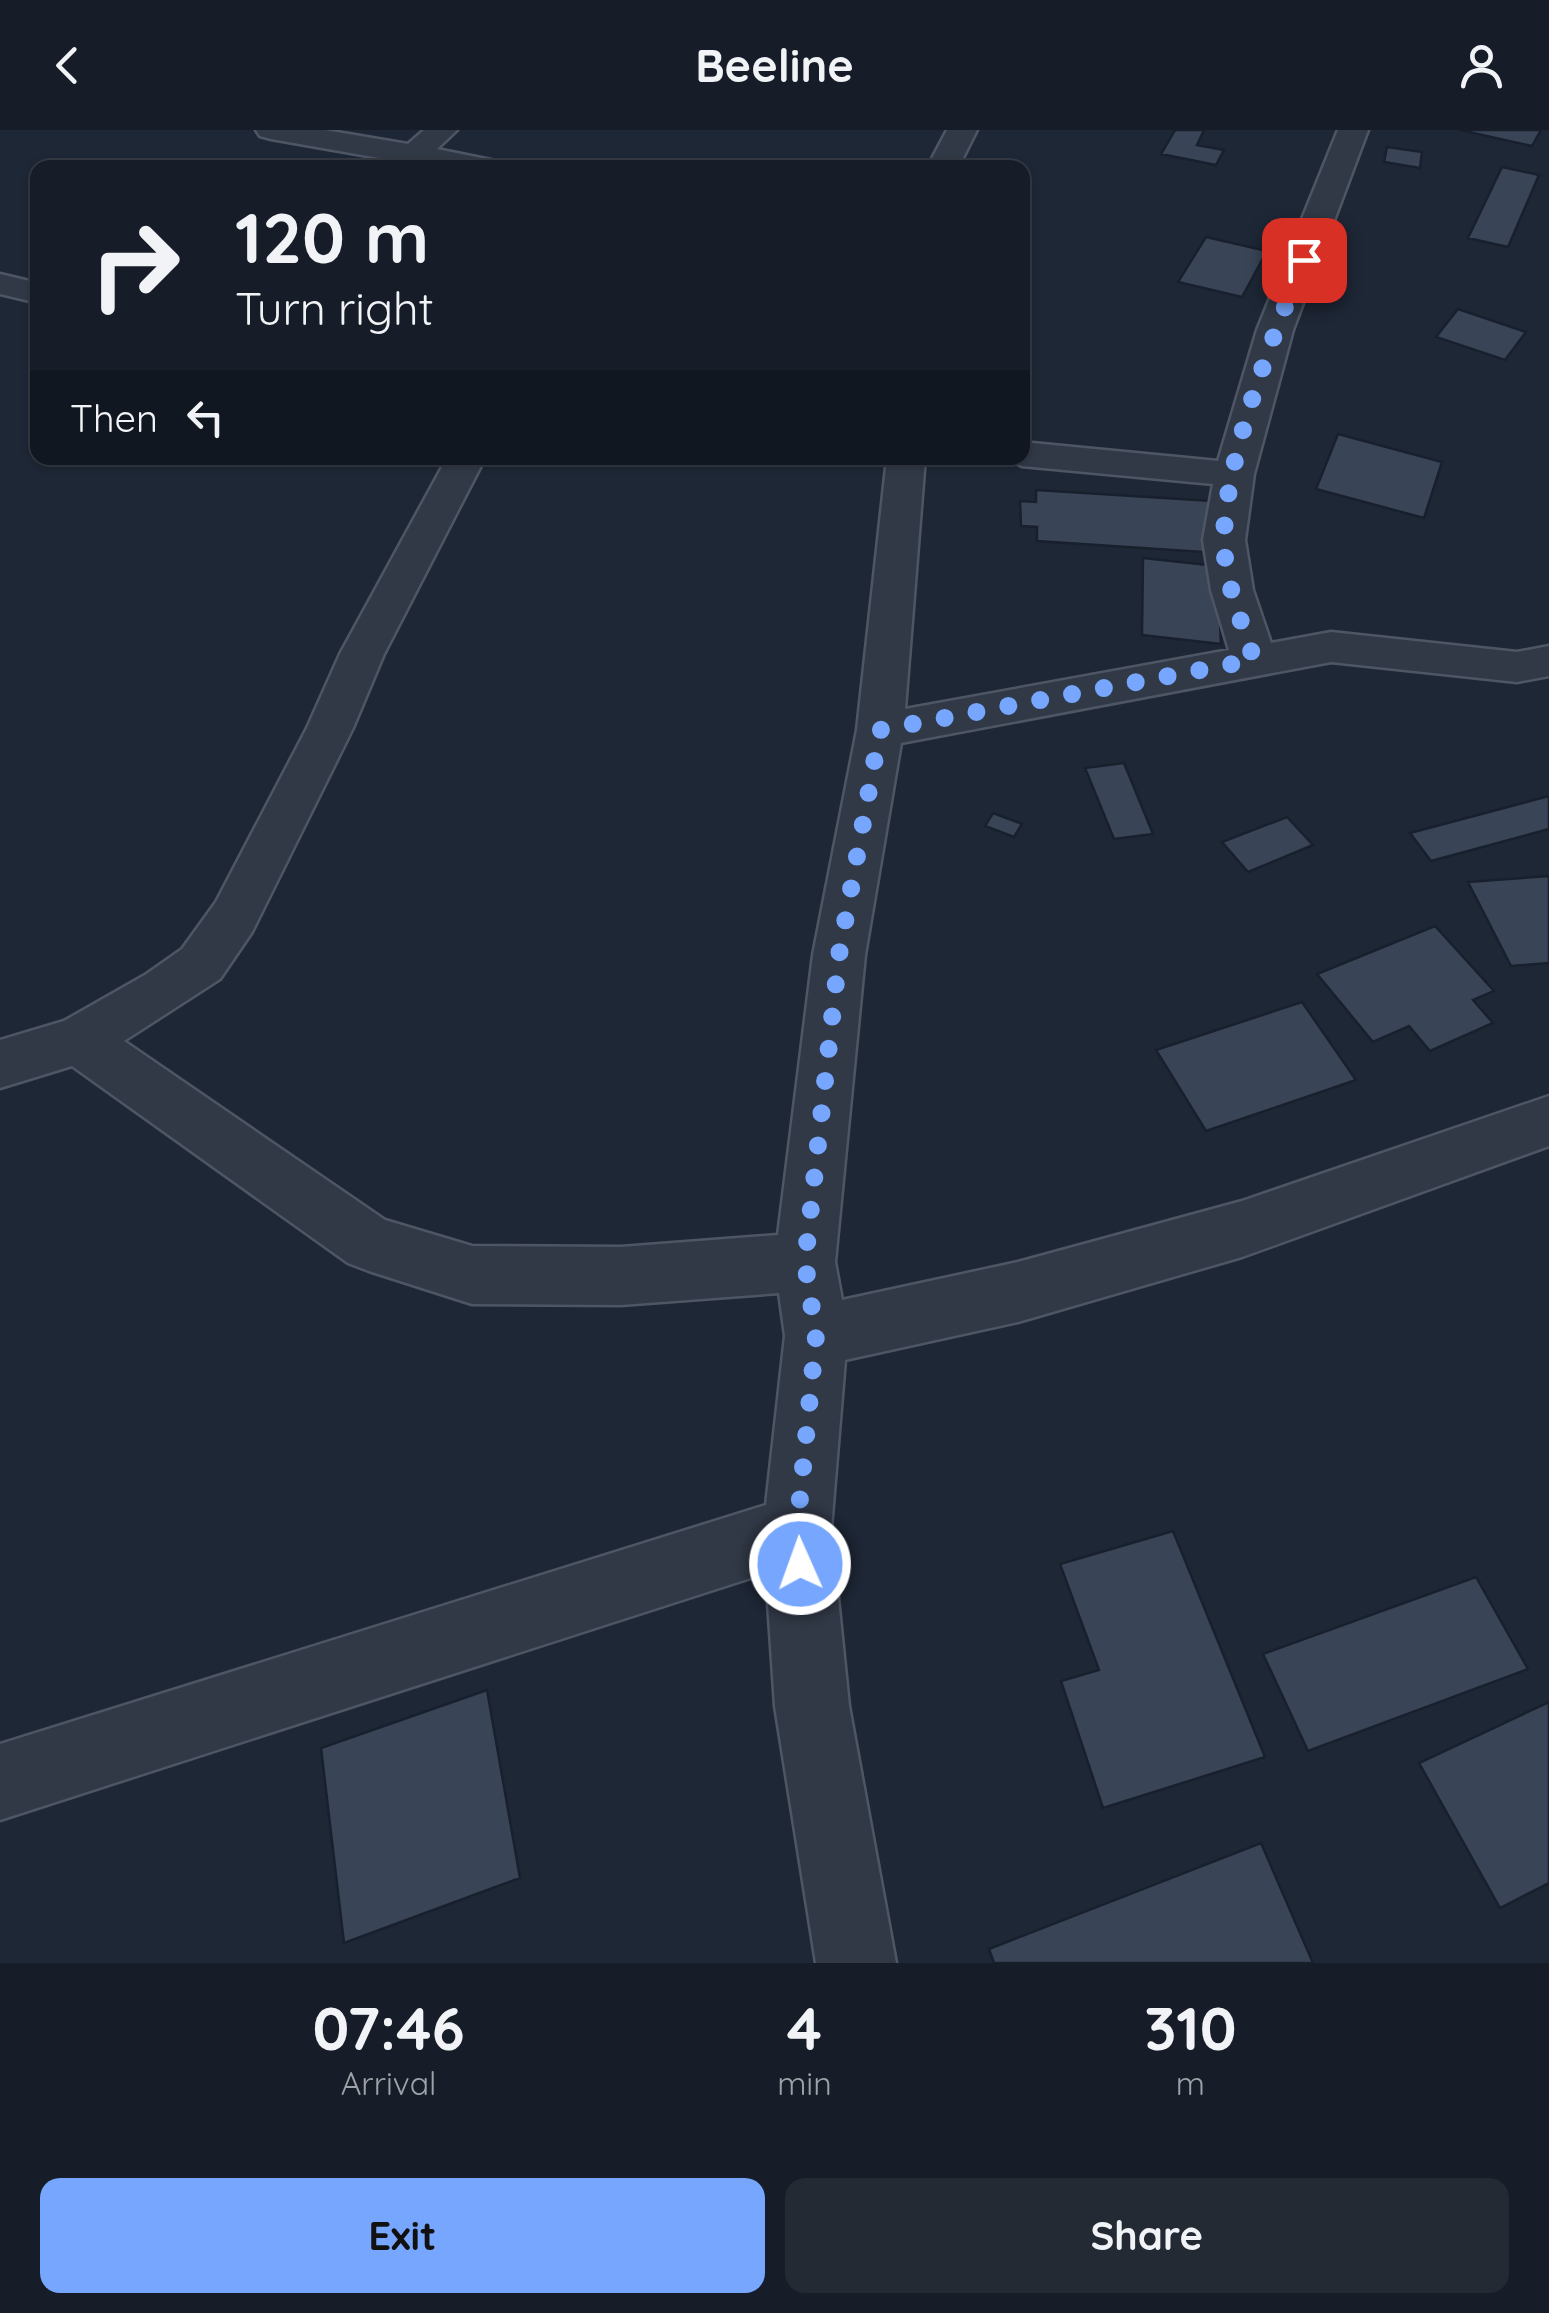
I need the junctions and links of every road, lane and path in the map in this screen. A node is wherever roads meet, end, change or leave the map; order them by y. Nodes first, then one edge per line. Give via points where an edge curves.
1 (271, 130) edge
2 (442, 130) edge
3 (962, 130) edge
4 (1353, 130) edge
5 (414, 154) junction
6 (444, 160) edge
7 (946, 160) edge
8 (0, 284) edge
9 (30, 290) edge
10 (1030, 455) edge
11 (462, 465) edge
12 (905, 465) edge
13 (1234, 474) junction
14 (1254, 660) junction
15 (1549, 661) edge
16 (880, 730) junction
17 (79, 1040) junction
18 (0, 1064) edge
19 (1549, 1120) edge
20 (805, 1262) junction
21 (816, 1336) junction
22 (797, 1529) junction
23 (0, 1782) edge
24 (856, 1963) edge

1 - 5 street
2 - 5 street
3 - 7 street
4 - 13 street via 1275,330
5 - 6 street
8 - 9 street
10 - 13 street
11 - 17 street via 234,917 201,964
12 - 16 street
13 - 14 street via 1224,540
14 - 15 street via 1331,646 1517,667
14 - 16 street
16 - 20 street via 839,955
17 - 18 street
17 - 20 street via 369,1243 420,1259 491,1275 621,1276
19 - 21 street via 1242,1229 1018,1292
20 - 21 street
21 - 22 street
22 - 23 street
22 - 24 street via 812,1706

